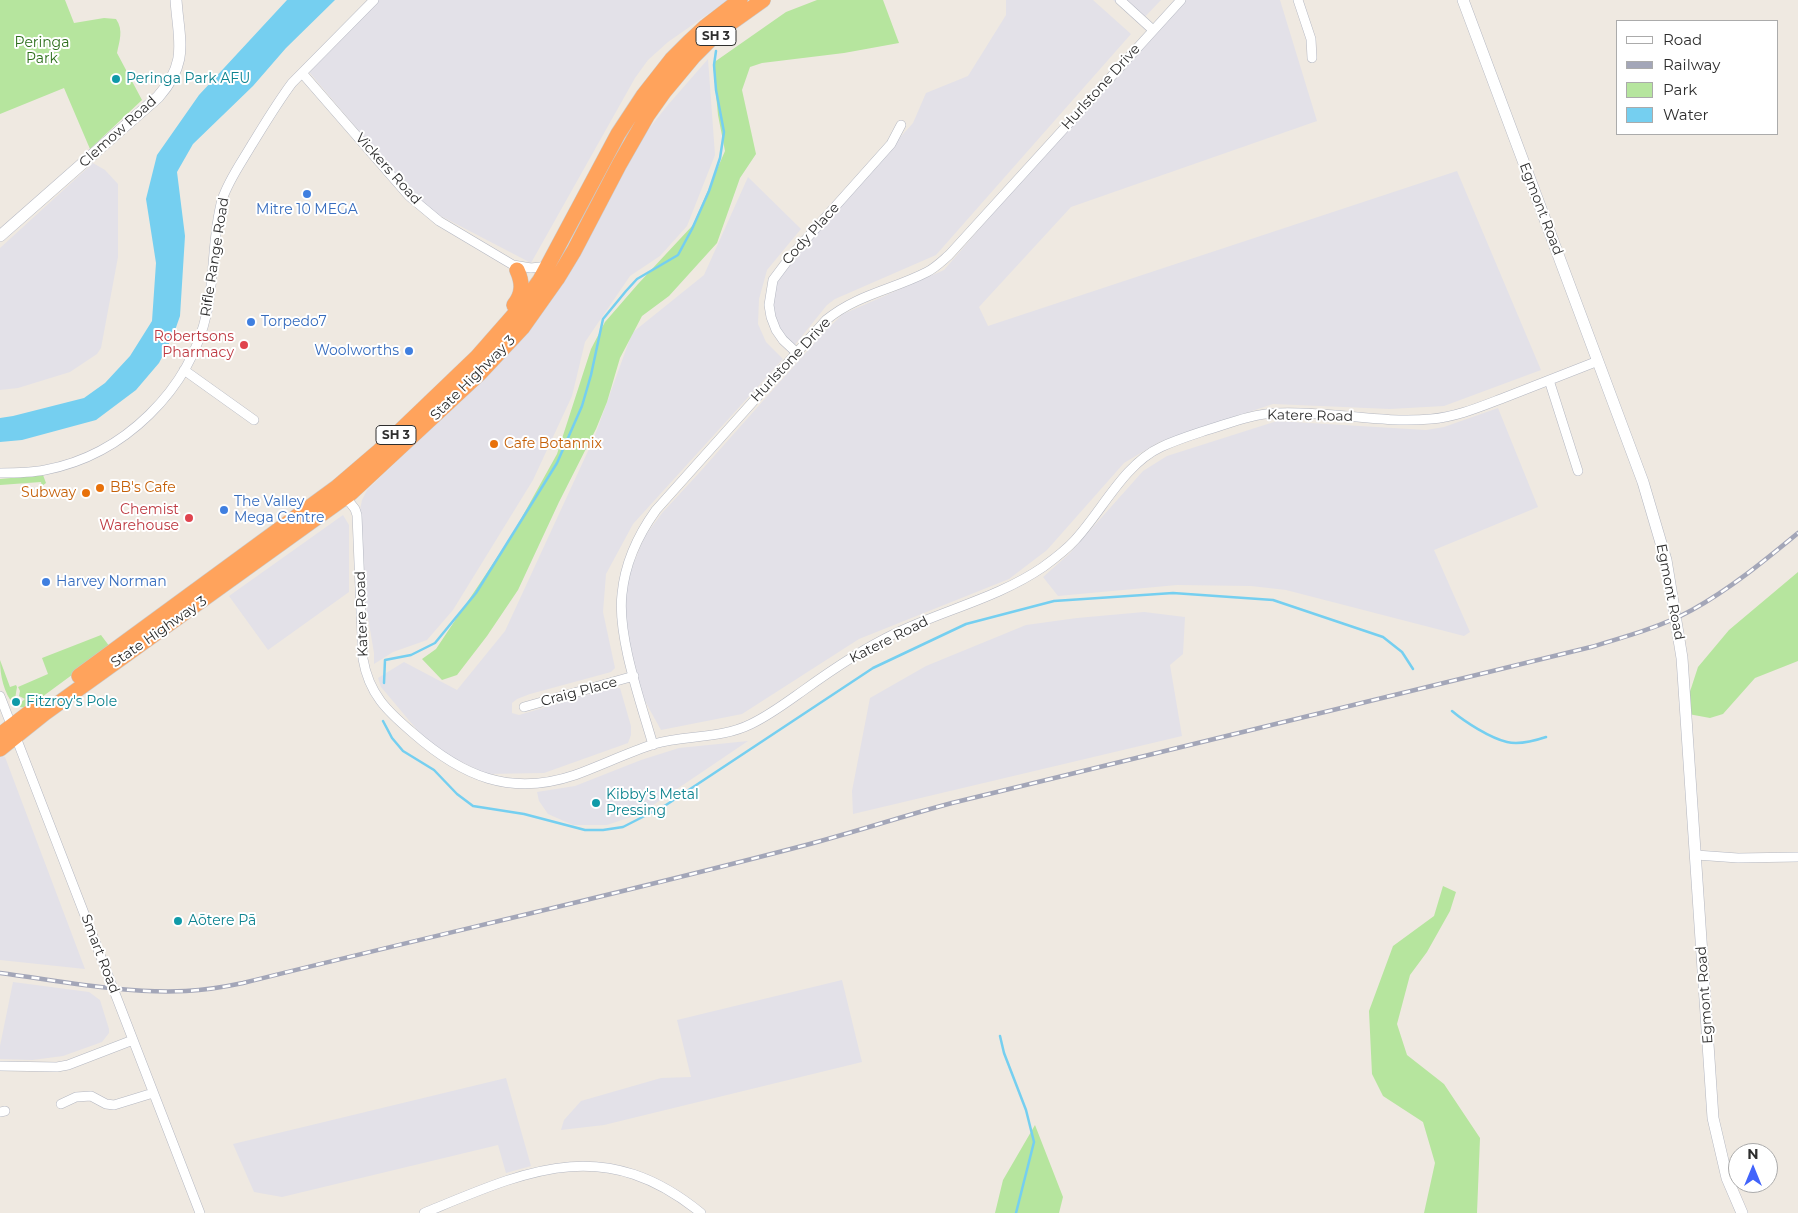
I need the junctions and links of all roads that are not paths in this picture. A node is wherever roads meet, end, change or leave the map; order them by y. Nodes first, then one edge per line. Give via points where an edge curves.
1 (176, 0) edge
2 (374, 0) edge
3 (740, 0) edge
4 (763, 0) edge
5 (1120, 0) edge
6 (1181, 0) edge
7 (1298, 0) edge
8 (1463, 0) edge
9 (1153, 30) junction
10 (1312, 58) dead end
11 (302, 73) junction
12 (901, 125) dead end
13 (0, 236) edge
14 (549, 266) junction
15 (515, 268) junction
16 (557, 279) junction
17 (540, 280) junction
18 (484, 350) junction
19 (796, 353) junction
20 (1598, 361) junction
21 (184, 370) junction
22 (1550, 380) junction
23 (254, 420) dead end
24 (1578, 471) dead end
25 (0, 474) edge
26 (341, 492) junction
27 (634, 676) junction
28 (0, 696) edge
29 (524, 707) dead end
30 (14, 731) junction
31 (0, 735) edge
32 (653, 745) junction
33 (0, 749) edge
34 (1696, 855) junction
35 (1798, 857) edge
36 (133, 1040) junction
37 (0, 1066) edge
38 (153, 1093) junction
39 (62, 1104) dead end
40 (200, 1213) edge
41 (424, 1213) edge
42 (701, 1213) edge
43 (1742, 1213) edge

1 - 13 main road, Clemow Road via 180,52 172,79 158,97
2 - 11 street, Rifle Range Road
3 - 14 highway, State Highway 3 / SH 3 via 690,41 643,96 605,158
4 - 16 highway, State Highway 3 / SH 3 via 711,39 664,92 628,148
5 - 9 street
6 - 9 street, Hurlstone Drive
7 - 10 street via 1311,39
8 - 20 main road, Egmont Road
9 - 19 street, Hurlstone Drive via 949,255 929,271 838,310
11 - 15 street, Vickers Road via 409,196 439,221
11 - 21 street, Rifle Range Road via 244,157 223,198 207,314 196,349
12 - 19 street, Cody Place via 891,144 773,280 769,305 771,317 776,330
14 - 15 street, Vickers Road
14 - 17 highway, State Highway 3 / SH 3
15 - 17 street, Vickers Road via 533,280
15 - 18 highway via 522,283 520,295
16 - 17 street, Vickers Road
16 - 26 highway, State Highway 3 / SH 3 via 523,327 479,374 391,457
17 - 18 highway, State Highway 3 / SH 3
18 - 26 highway, State Highway 3 / SH 3
19 - 27 street, Hurlstone Drive via 671,492 642,529 626,572 622,595 625,639
20 - 22 street, Katere Road
20 - 34 main road, Egmont Road via 1643,482 1672,590 1682,658
21 - 23 street
21 - 25 street, Rifle Range Road via 149,415 108,446 60,466
22 - 24 street
22 - 32 street, Katere Road via 1468,411 1440,418 1273,413 1239,420 1161,446 1141,459 1075,540 1028,576 892,635 746,727
26 - 30 highway, State Highway 3 / SH 3
26 - 32 street, Katere Road via 357,515 366,676 379,701 426,744 468,772 515,783 573,776
27 - 29 street, Craig Place
27 - 32 street, Hurlstone Drive
28 - 30 street, Smart Road
30 - 31 highway, State Highway 3 / SH 3
30 - 33 highway, State Highway 3 / SH 3
30 - 36 street, Smart Road
34 - 35 street
34 - 43 main road, Egmont Road via 1713,1118 1727,1178
36 - 37 street via 62,1066
36 - 38 street, Smart Road
38 - 39 street via 114,1105 91,1096 76,1097
38 - 40 street, Smart Road
41 - 42 street via 512,1178 555,1168 585,1166 617,1170 658,1184

